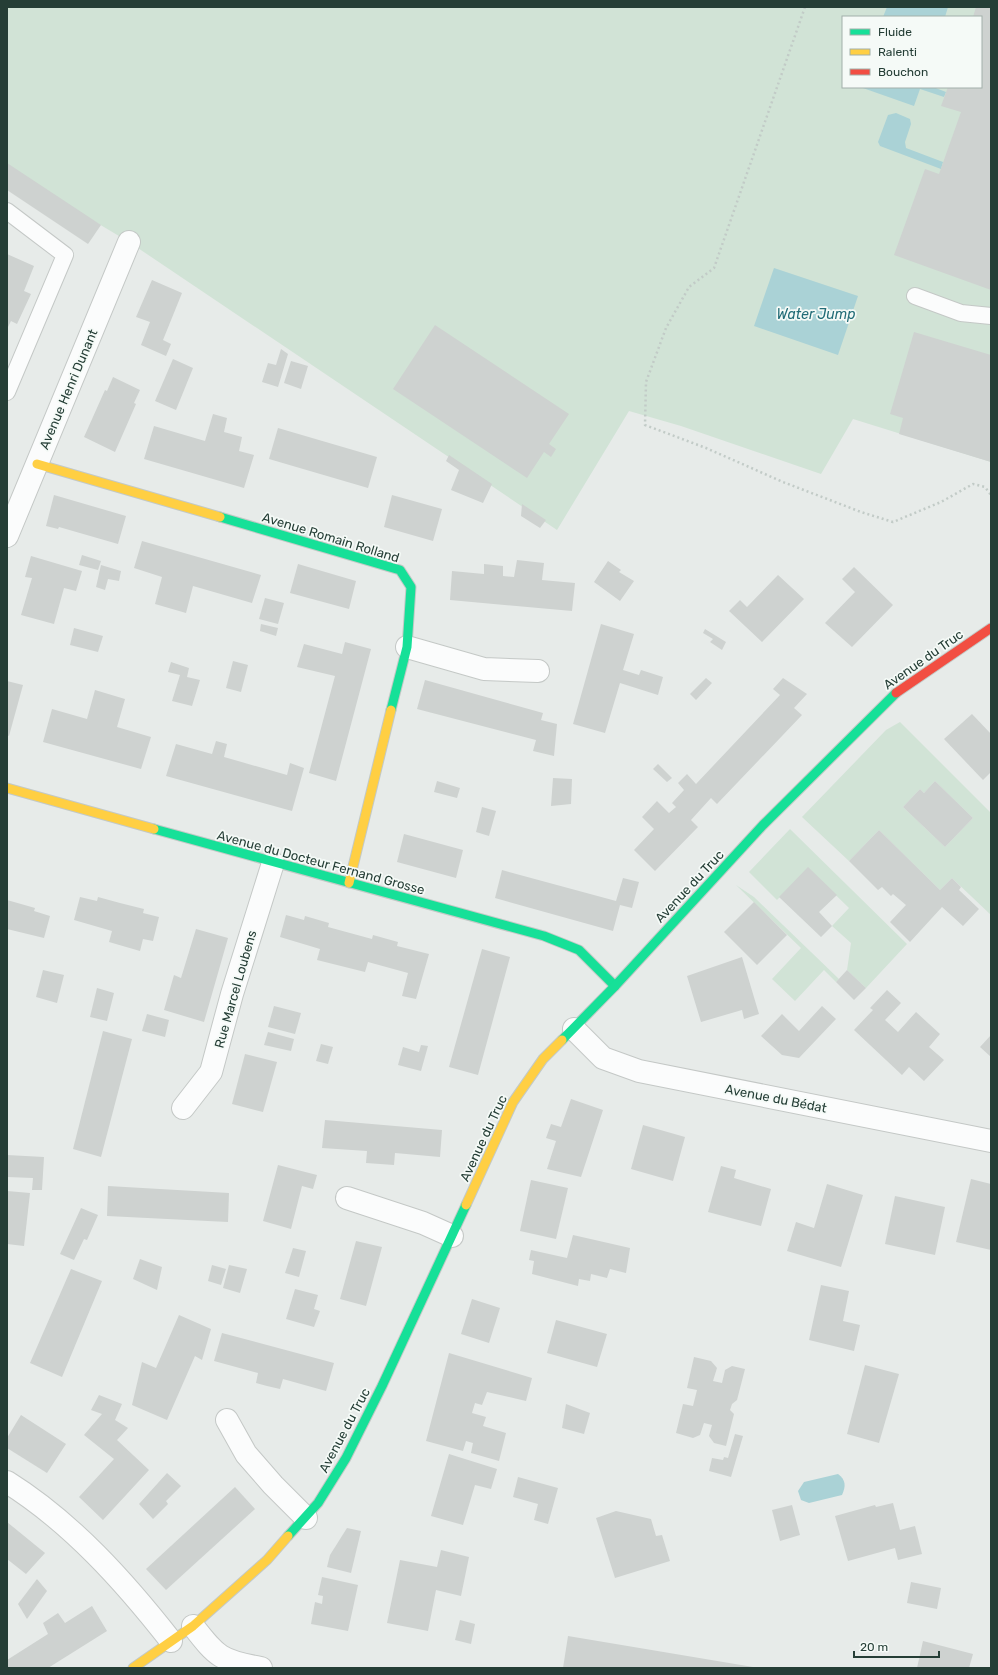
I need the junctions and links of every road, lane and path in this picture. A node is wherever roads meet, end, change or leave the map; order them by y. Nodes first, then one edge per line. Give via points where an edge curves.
1 (805, 7) edge
2 (7, 211) edge
3 (129, 242) dead end
4 (915, 296) dead end
5 (991, 316) edge
6 (7, 392) edge
7 (37, 464) junction
8 (991, 495) edge
9 (7, 536) edge
10 (991, 628) edge
11 (407, 647) junction
12 (538, 671) dead end
13 (7, 788) edge
14 (273, 863) junction
15 (349, 883) junction
16 (616, 986) junction
17 (574, 1029) junction
18 (183, 1108) dead end
19 (991, 1141) edge
20 (346, 1198) dead end
21 (452, 1236) junction
22 (227, 1420) dead end
23 (7, 1482) edge
24 (306, 1518) junction
25 (193, 1626) junction
26 (171, 1641) junction
27 (132, 1668) edge
28 (261, 1668) edge

1 - 8 path via 714,268 689,287 666,328 646,382 645,425 706,448 790,485 893,522 941,502 973,484 985,487
2 - 6 lane via 65,255
3 - 7 street, Avenue Henri Dunant
4 - 5 lane via 961,313
7 - 9 street, Avenue Henri Dunant
7 - 11 street, Avenue Romain Rolland via 400,570 411,587
10 - 16 street, Avenue du Truc via 890,697 848,737
11 - 12 street via 484,669
11 - 15 street, Avenue Romain Rolland
13 - 14 street, Avenue du Docteur Fernand Grosse
14 - 15 street, Avenue du Docteur Fernand Grosse
14 - 18 street, Rue Marcel Loubens via 232,994 211,1072
15 - 16 street, Avenue du Docteur Fernand Grosse via 544,936 579,950
16 - 17 street, Avenue du Truc
17 - 19 street, Avenue du Bédat via 603,1058 639,1071
17 - 21 street, Avenue du Truc via 544,1059 513,1102
20 - 21 street via 423,1223
21 - 24 street, Avenue du Truc via 346,1458
22 - 24 street via 246,1454
23 - 26 street via 33,1498 97,1555
24 - 25 street, Avenue du Truc via 267,1560
25 - 26 street, Avenue du Truc
25 - 28 street via 210,1649 224,1659
26 - 27 street, Avenue du Truc

